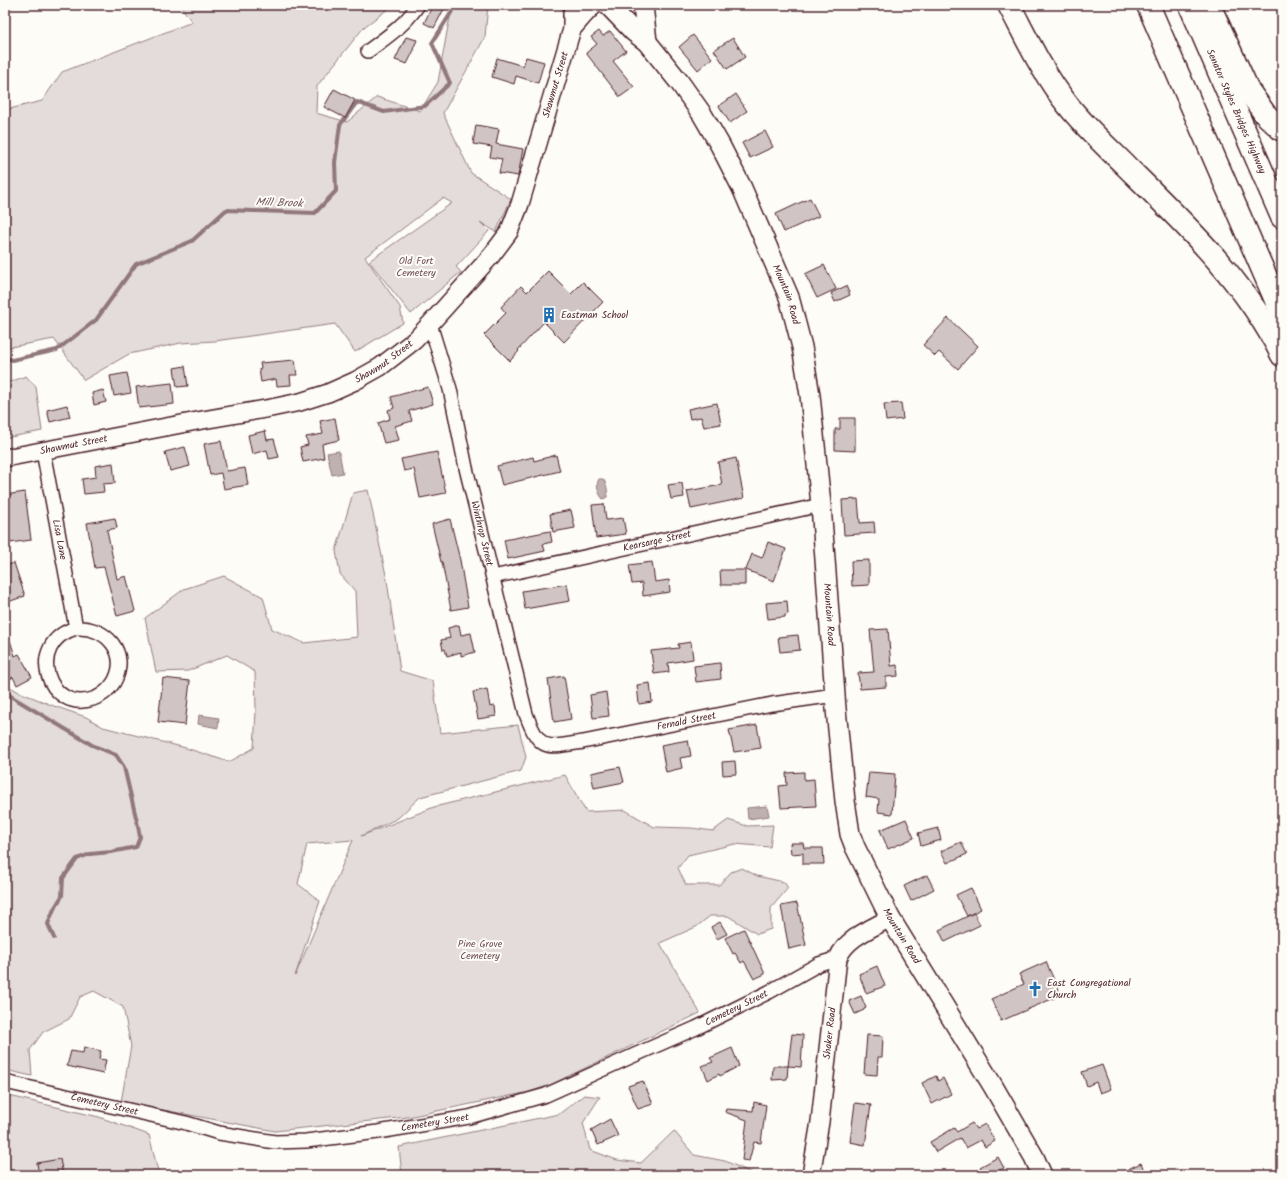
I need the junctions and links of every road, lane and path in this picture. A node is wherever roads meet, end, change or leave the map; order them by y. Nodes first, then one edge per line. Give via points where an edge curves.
1 (418, 5) edge
2 (575, 5) edge
3 (595, 5) edge
4 (608, 5) edge
5 (643, 5) edge
6 (1009, 5) edge
7 (1148, 5) edge
8 (1190, 5) edge
9 (1210, 5) edge
10 (572, 29) junction
11 (647, 42) junction
12 (368, 51) dead end
13 (1282, 130) edge
14 (1282, 217) edge
15 (1282, 314) edge
16 (430, 324) junction
17 (1282, 356) edge
18 (42, 451) junction
19 (5, 458) edge
20 (821, 505) junction
21 (493, 577) junction
22 (76, 628) junction
23 (835, 695) junction
24 (539, 742) joint
25 (890, 918) junction
26 (838, 958) junction
27 (5, 1082) edge
28 (811, 1175) edge
29 (1042, 1175) edge

1 - 12 street via 411,16 396,30
2 - 10 street, Shawmut Street
3 - 10 street, Shawmut Street via 587,10
4 - 11 main road, Mountain Road
5 - 11 main road
6 - 17 highway via 1042,68 1066,104 1181,220 1220,264 1257,311
7 - 15 highway
8 - 14 highway, Senator Styles Bridges Highway
9 - 13 highway via 1248,90 1265,114
10 - 16 street, Shawmut Street via 520,204 508,232 491,256
11 - 20 main road, Mountain Road via 702,114 720,145 742,188 789,297 802,346 810,395
16 - 18 street, Shawmut Street via 415,340 380,367 328,393 271,408
16 - 21 street, Winthrop Street via 450,389 466,468
18 - 19 street, Shawmut Street
18 - 22 street, Lisa Lane
20 - 21 street, Kearsarge Street
20 - 23 main road, Mountain Road
21 - 24 street, Winthrop Street via 526,714
22 - 22 street via 63,633 53,642 46,661 48,675 54,687 64,696 77,700 91,700 104,694 113,684 118,671 118,657 113,644 103,634 90,629
23 - 24 street, Fernald Street via 772,704 554,747
23 - 25 main road, Mountain Road via 850,834
25 - 26 street via 853,939
25 - 29 main road, Mountain Road via 993,1086
26 - 27 street, Cemetery Street via 819,964 696,1028 546,1095 469,1117 378,1132 275,1142 219,1133 186,1123
26 - 28 street, Shaker Road via 820,1122

